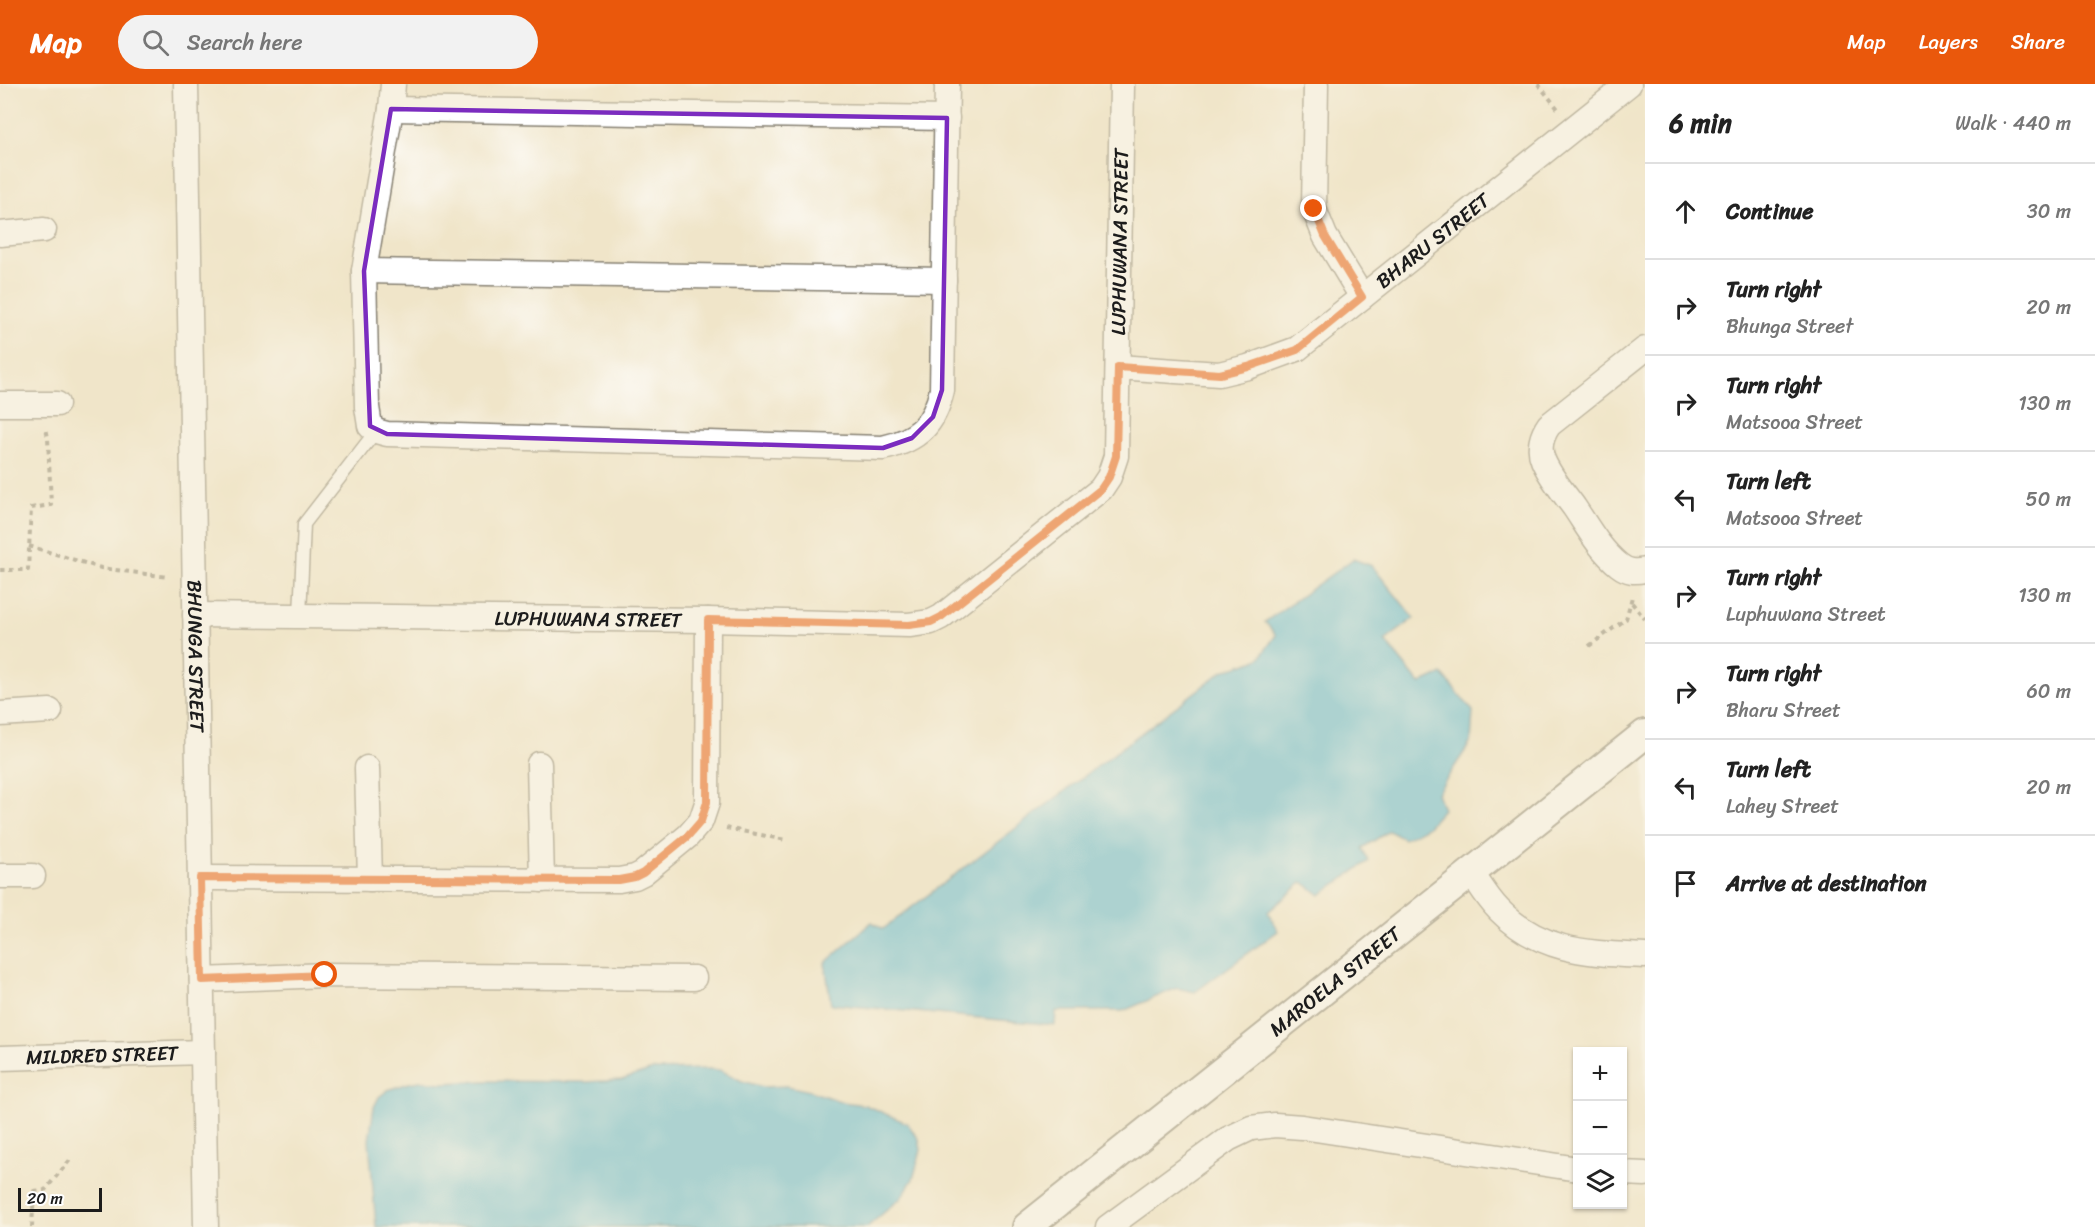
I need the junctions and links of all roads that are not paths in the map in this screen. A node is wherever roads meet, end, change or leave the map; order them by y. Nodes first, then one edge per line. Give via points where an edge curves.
1 (186, 84) edge
2 (393, 84) edge
3 (947, 84) edge
4 (1122, 84) edge
5 (1316, 84) edge
6 (1629, 84) edge
7 (391, 109) junction
8 (947, 118) junction
9 (44, 230) dead end
10 (0, 234) edge
11 (364, 271) junction
12 (944, 280) junction
13 (1362, 297) junction
14 (1645, 349) edge
15 (1118, 367) junction
16 (0, 404) edge
17 (48, 404) road end
18 (376, 431) junction
19 (1640, 571) edge
20 (195, 615) junction
21 (300, 616) junction
22 (708, 620) junction
23 (50, 711) dead end
24 (0, 714) edge
25 (1645, 734) edge
26 (539, 764) dead end
27 (367, 768) dead end
28 (1471, 872) junction
29 (0, 876) edge
30 (33, 876) dead end
31 (200, 878) junction
32 (370, 879) junction
33 (542, 880) junction
34 (1645, 956) edge
35 (694, 978) dead end
36 (202, 980) junction
37 (203, 1052) junction
38 (0, 1058) edge
39 (1573, 1168) edge
40 (1627, 1173) edge
41 (1645, 1174) edge
42 (206, 1227) edge
43 (1027, 1227) edge
44 (1108, 1227) edge

1 - 20 street, BHUNGA STREET
2 - 7 street
3 - 8 street
4 - 15 street, LUPHUWANA STREET
5 - 13 street via 1314,209 1325,236
6 - 13 street, BHARU STREET
7 - 8 street
7 - 11 street
8 - 12 street
9 - 10 street
11 - 12 street
11 - 18 street via 367,407 370,426
12 - 18 street via 939,404 933,417 912,438 883,448
13 - 15 street, BHARU STREET via 1297,350 1248,367 1220,374
14 - 19 street via 1549,425 1541,445 1542,459 1551,476 1606,552 1621,567
15 - 22 street, LUPHUWANA STREET via 1116,456 1105,483 941,617 909,625
16 - 17 street
18 - 21 lane via 304,524
20 - 21 street, LUPHUWANA STREET
20 - 31 street, BHUNGA STREET
21 - 22 street, LUPHUWANA STREET
22 - 33 street via 707,802 696,828 635,877
23 - 24 street
25 - 28 street, MAROELA STREET
26 - 33 street
27 - 32 street
28 - 34 street via 1498,909 1532,935 1578,952
28 - 43 street, MAROELA STREET
29 - 30 street
31 - 32 street
31 - 36 street, BHUNGA STREET
32 - 33 street
35 - 36 street via 325,975
36 - 37 street, BHUNGA STREET
37 - 38 street, MILDRED STREET
37 - 42 street, BHUNGA STREET
39 - 44 street via 1302,1127 1251,1128 1228,1138
40 - 41 street

